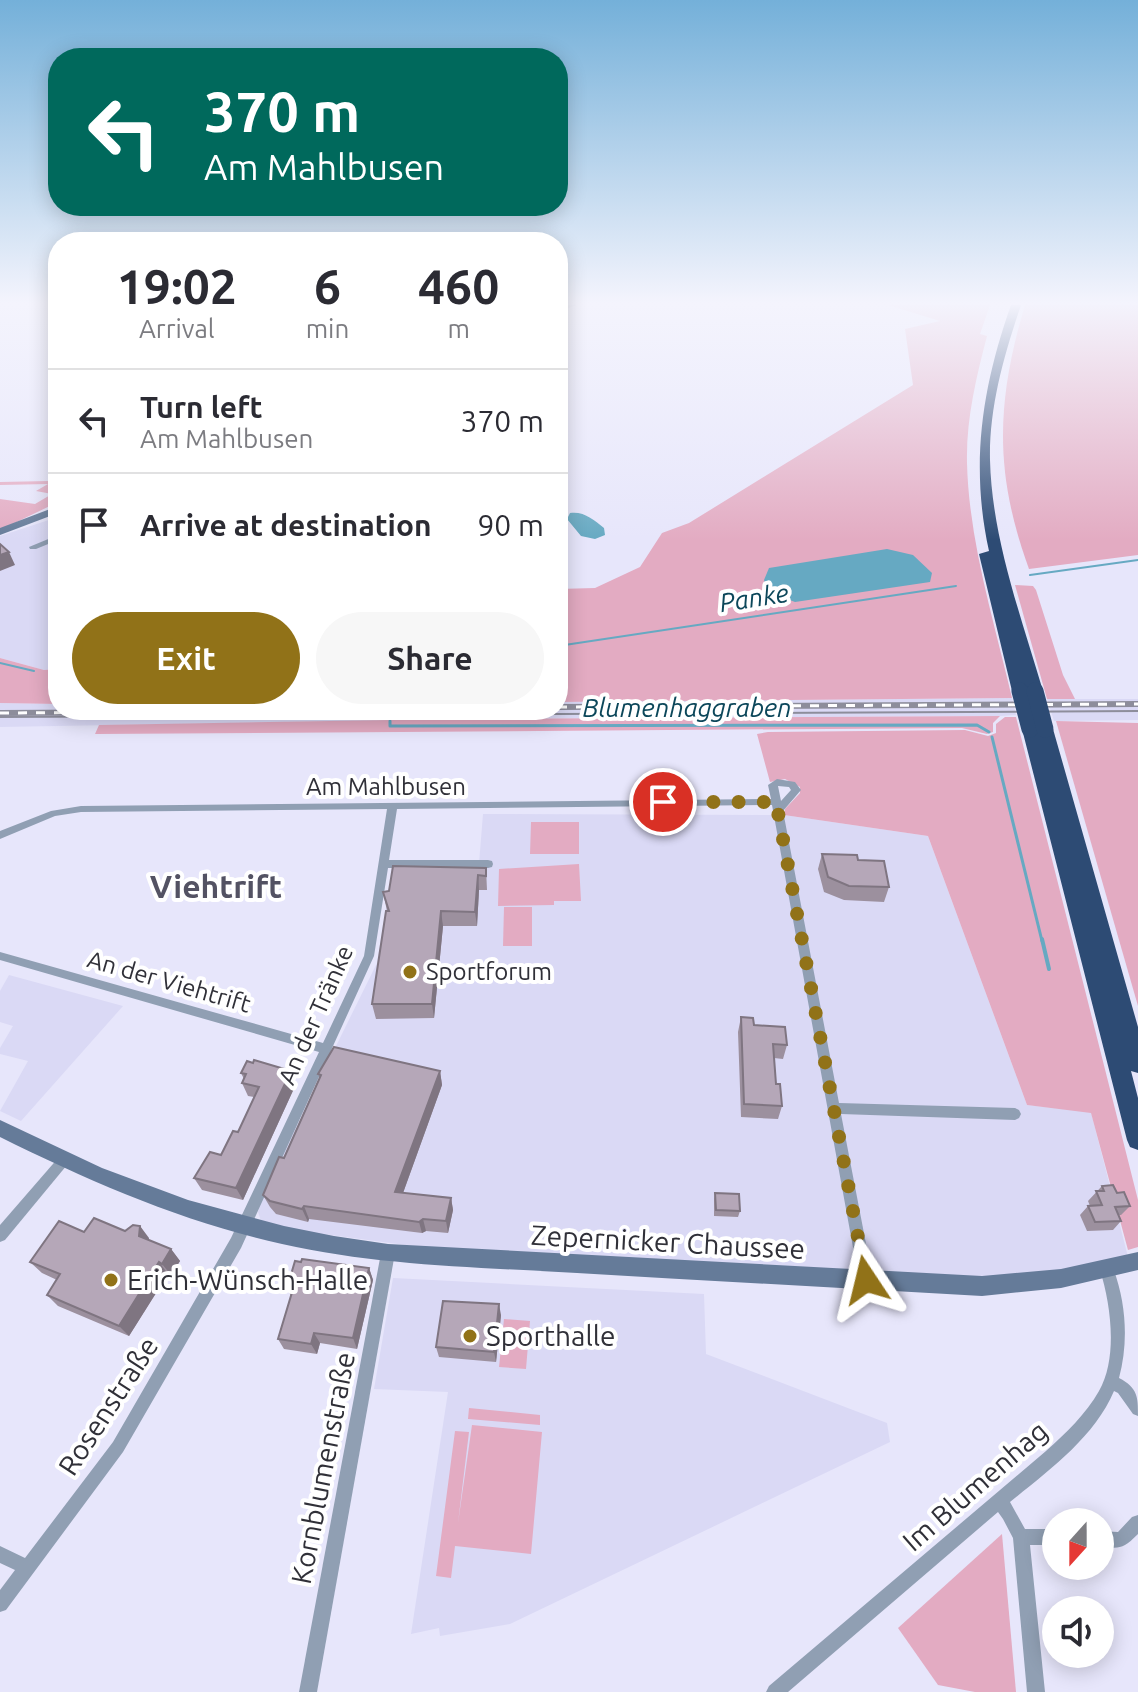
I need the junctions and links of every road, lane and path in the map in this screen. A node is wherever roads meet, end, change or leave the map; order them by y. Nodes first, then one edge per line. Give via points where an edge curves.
1 (982, 384) edge
2 (993, 384) edge
3 (48, 513) edge
4 (0, 532) edge
5 (48, 541) edge
6 (33, 547) dead end
7 (1028, 691) junction
8 (1038, 729) junction
9 (392, 808) junction
10 (0, 835) edge
11 (384, 864) junction
12 (488, 864) dead end
13 (0, 956) edge
14 (327, 1049) junction
15 (1138, 1064) edge
16 (834, 1108) junction
17 (1015, 1114) dead end
18 (0, 1128) edge
19 (1138, 1140) edge
20 (63, 1161) junction
21 (244, 1228) junction
22 (0, 1235) edge
23 (388, 1253) junction
24 (1138, 1261) edge
25 (1107, 1270) junction
26 (866, 1280) junction
27 (1111, 1382) junction
28 (1138, 1409) edge
29 (999, 1501) junction
30 (1138, 1523) edge
31 (1021, 1537) junction
32 (1042, 1537) edge
33 (1114, 1540) edge
34 (0, 1554) edge
35 (26, 1567) junction
36 (0, 1604) edge
37 (308, 1692) edge
38 (775, 1692) edge
39 (1036, 1692) edge

1 - 7 highway via 973,463 983,539
2 - 7 highway via 984,462
3 - 4 main road
5 - 6 street
7 - 8 highway, bridge
8 - 15 highway
8 - 19 highway
9 - 10 street, Am Mahlbusen via 81,809 54,813
9 - 11 street, An der Tränke
9 - 16 street, Am Mahlbusen via 777,806
11 - 12 street
11 - 14 street, An der Tränke via 369,956
13 - 14 street, An der Viehtrift
14 - 21 street, An der Tränke
16 - 17 street
16 - 26 street
18 - 20 main road, Zepernicker Chaussee
20 - 21 main road, Zepernicker Chaussee via 160,1202
20 - 22 street
21 - 23 main road, Zepernicker Chaussee
21 - 35 street, Rosenstraße via 118,1447
23 - 26 main road, Zepernicker Chaussee
23 - 37 street, Kornblumenstraße
24 - 25 main road, Zepernicker Chaussee
25 - 26 main road, Zepernicker Chaussee via 982,1286
25 - 27 street, Im Blumenhag via 1118,1306
27 - 28 street via 1123,1388
27 - 29 street, Im Blumenhag via 1087,1422
29 - 31 street
29 - 38 street, Im Blumenhag
30 - 33 street via 1121,1540
31 - 32 street
31 - 39 street
34 - 35 street
35 - 36 street, Rosenstraße

